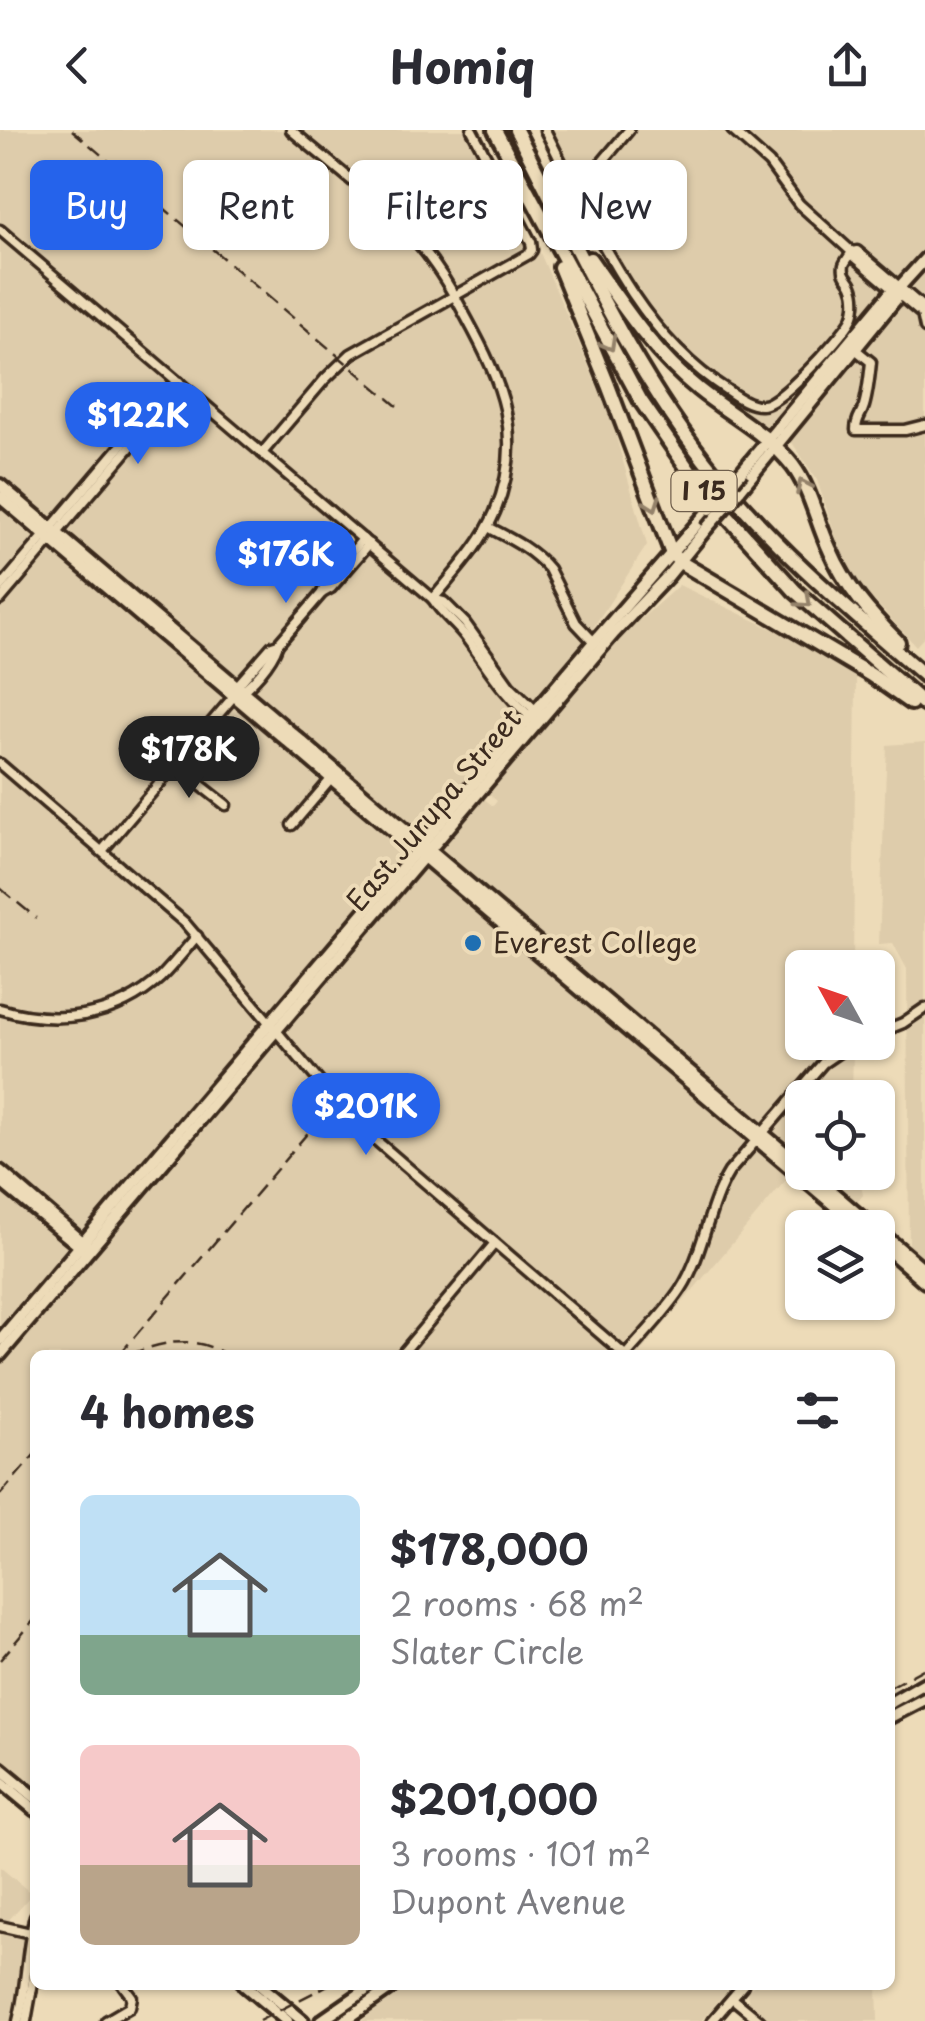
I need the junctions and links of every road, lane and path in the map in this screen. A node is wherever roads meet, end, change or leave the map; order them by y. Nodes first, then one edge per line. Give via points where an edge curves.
1 (290, 130) edge
2 (472, 130) edge
3 (496, 130) edge
4 (516, 130) edge
5 (545, 130) edge
6 (630, 130) edge
7 (732, 130) edge
8 (560, 160) edge
9 (604, 160) edge
10 (543, 182) edge
11 (543, 221) edge
12 (0, 230) edge
13 (554, 250) edge
14 (559, 250) edge
15 (578, 250) edge
16 (584, 250) edge
17 (607, 250) edge
18 (852, 252) junction
19 (925, 259) edge
20 (899, 289) junction
21 (454, 295) junction
22 (925, 309) edge
23 (925, 328) edge
24 (855, 349) junction
25 (180, 382) junction
26 (925, 425) edge
27 (772, 444) junction
28 (262, 453) junction
29 (0, 484) edge
30 (0, 497) edge
31 (488, 527) junction
32 (51, 534) junction
33 (366, 541) junction
34 (676, 558) junction
35 (0, 588) edge
36 (434, 598) junction
37 (0, 600) edge
38 (594, 642) junction
39 (925, 675) edge
40 (238, 691) junction
41 (925, 709) edge
42 (537, 717) junction
43 (0, 764) edge
44 (175, 765) junction
45 (332, 778) junction
46 (226, 805) dead end
47 (292, 825) dead end
48 (102, 851) junction
49 (423, 851) junction
50 (197, 936) junction
51 (925, 1008) edge
52 (0, 1009) edge
53 (895, 1026) edge
54 (273, 1027) junction
55 (826, 1060) edge
56 (759, 1136) junction
57 (785, 1154) edge
58 (0, 1171) edge
59 (0, 1180) edge
60 (831, 1190) edge
61 (841, 1210) edge
62 (854, 1210) edge
63 (104, 1220) junction
64 (62, 1223) junction
65 (495, 1243) junction
66 (895, 1245) edge
67 (84, 1247) junction
68 (895, 1256) edge
69 (925, 1270) edge
70 (925, 1282) edge
71 (2, 1346) edge
72 (405, 1350) edge
73 (619, 1350) edge
74 (629, 1350) edge
75 (925, 1684) edge
76 (925, 1699) edge
77 (895, 1700) edge
78 (895, 1714) edge
79 (0, 1768) edge
80 (0, 1780) edge
81 (30, 1793) edge
82 (30, 1806) edge
83 (0, 1926) edge
84 (30, 1933) edge
85 (30, 1955) edge
86 (31, 1990) edge
87 (127, 1990) edge
88 (250, 1990) edge
89 (266, 1990) edge
90 (366, 1990) edge
91 (388, 1990) edge
92 (739, 1990) edge
93 (732, 1998) junction
94 (18, 2021) edge
95 (26, 2021) edge
96 (106, 2021) edge
97 (287, 2021) edge
98 (304, 2021) edge
99 (321, 2021) edge
100 (344, 2021) edge
101 (712, 2021) edge
102 (760, 2021) edge

1 - 21 street via 408,231
2 - 21 street via 532,250
3 - 11 highway, I 15
4 - 10 highway, I 15
5 - 8 street
6 - 9 street
7 - 18 street
12 - 25 street
13 -> 34 highway
14 -> 41 highway, I 15 via 641,401 699,486 795,591
15 - 39 highway, I 15 via 656,392 714,473 809,576
16 - 27 highway via 660,353
17 - 18 street via 680,352 757,406 779,397 852,320 853,286 844,266
18 - 20 street
19 - 20 main road, East Jurupa Street
20 - 22 street
20 - 23 street via 922,314
20 - 24 main road, East Jurupa Street
20 - 27 main road, East Jurupa Street via 870,316
21 - 28 street via 351,354
21 - 31 street via 492,366 508,419 506,476
24 - 26 street via 871,362 856,430
24 - 27 main road, East Jurupa Street
25 - 28 street
25 - 32 street
27 - 34 main road, East Jurupa Street, bridge
39 -> 27 highway via 844,579 802,478
28 - 33 street
29 - 32 main road
30 - 32 main road
31 - 36 street
31 - 38 street via 544,562 576,623
32 - 35 street
32 - 37 street
32 - 40 main road
33 - 36 street
33 - 40 street
34 - 38 main road, East Jurupa Street
34 - 41 highway
34 - 42 main road, East Jurupa Street
36 - 42 street via 465,623
38 - 42 main road, East Jurupa Street
40 - 44 street
40 - 45 main road
40 - 49 main road
42 - 49 main road, East Jurupa Street
43 - 48 street
44 - 46 street
44 - 48 street
45 - 47 street
45 - 49 main road
48 - 50 street
49 - 54 main road, East Jurupa Street
49 - 56 main road
50 - 52 street via 158,979 114,1006 48,1019
50 - 54 street
51 - 53 street
54 - 63 main road, East Jurupa Street
54 - 65 street via 350,1118
54 - 67 main road, East Jurupa Street
55 - 56 street
56 - 57 main road
56 - 61 main road
56 - 74 street via 717,1191 681,1289
58 - 64 main road
59 - 67 main road
60 - 62 main road
63 - 64 main road via 79,1230
63 - 67 main road, East Jurupa Street
64 - 67 main road
65 - 72 street
65 - 73 street
66 - 69 main road
67 - 71 main road, East Jurupa Street
68 - 70 main road
75 - 77 main road
76 - 78 main road
79 - 81 main road
80 - 82 main road
83 - 84 street
85 - 94 street
86 - 95 street
87 - 96 street via 130,2007
88 - 97 main road
89 - 98 main road
90 - 99 main road
91 - 100 main road
92 - 93 street
93 - 101 street
93 - 102 street

